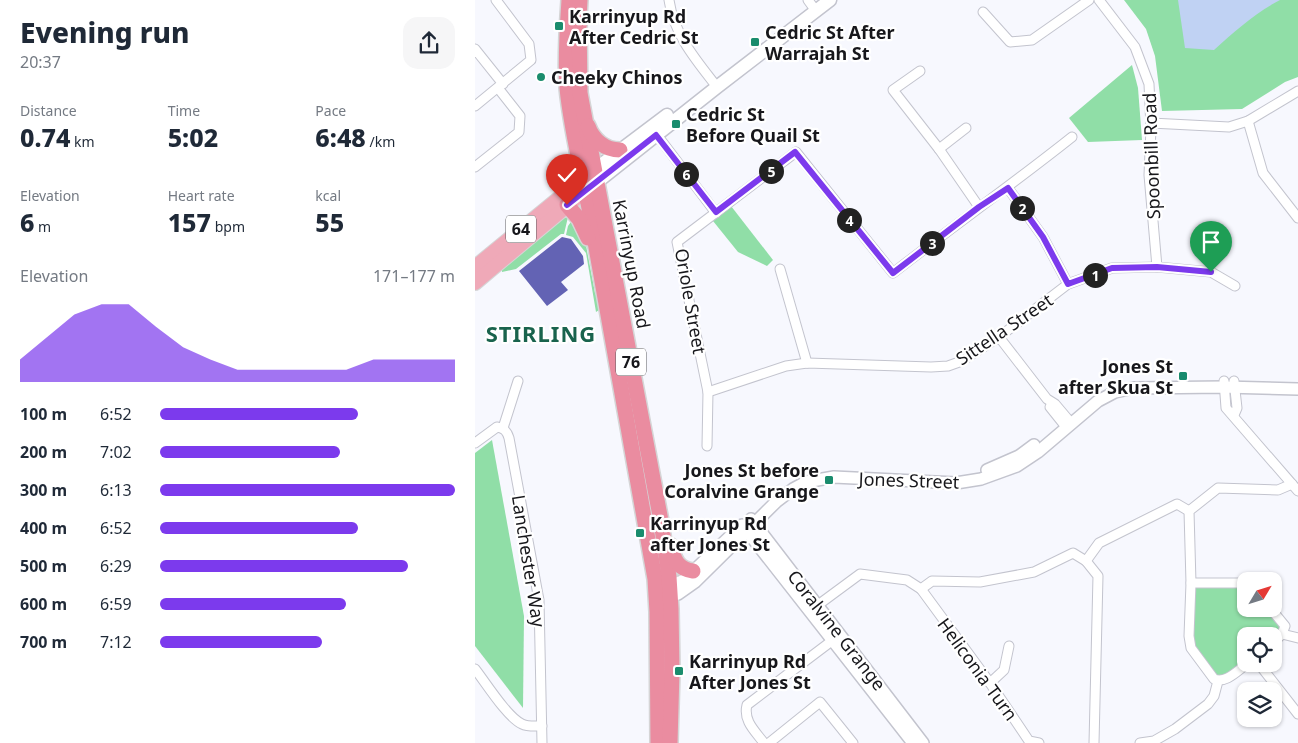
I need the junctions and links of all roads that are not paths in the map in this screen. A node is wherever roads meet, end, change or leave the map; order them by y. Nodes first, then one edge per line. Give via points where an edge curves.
1 (496, 0) edge
2 (569, 0) edge
3 (580, 0) edge
4 (669, 0) edge
5 (830, 0) edge
6 (1089, 0) edge
7 (1099, 0) edge
8 (813, 4) edge
9 (983, 12) dead end
10 (475, 49) edge
11 (920, 71) dead end
12 (715, 84) junction
13 (500, 86) junction
14 (1298, 91) edge
15 (475, 106) edge
16 (584, 115) junction
17 (1248, 122) junction
18 (1151, 123) junction
19 (966, 128) dead end
20 (653, 131) junction
21 (1072, 137) dead end
22 (939, 149) junction
23 (620, 150) junction
24 (475, 167) edge
25 (596, 176) junction
26 (583, 185) junction
27 (1008, 188) junction
28 (567, 205) junction
29 (979, 207) junction
30 (716, 212) junction
31 (1298, 218) edge
32 (485, 264) edge
33 (599, 265) junction
34 (1157, 267) junction
35 (780, 269) dead end
36 (475, 283) edge
37 (1068, 284) junction
38 (1235, 286) dead end
39 (999, 336) junction
40 (807, 363) junction
41 (518, 381) dead end
42 (1298, 383) edge
43 (1229, 384) junction
44 (1298, 389) edge
45 (708, 392) junction
46 (1066, 422) junction
47 (503, 428) junction
48 (475, 443) edge
49 (707, 446) dead end
50 (1295, 487) edge
51 (1189, 511) junction
52 (661, 522) junction
53 (749, 525) junction
54 (1086, 561) junction
55 (693, 571) junction
56 (1191, 583) junction
57 (1237, 584) edge
58 (921, 589) junction
59 (663, 595) junction
60 (818, 605) junction
61 (1278, 618) edge
62 (1283, 634) joint
63 (1298, 638) edge
64 (833, 640) junction
65 (1009, 646) dead end
66 (475, 669) edge
67 (1237, 671) edge
68 (1265, 672) edge
69 (1218, 681) junction
70 (990, 683) junction
71 (1298, 714) edge
72 (542, 726) junction
73 (542, 743) edge
74 (658, 743) edge
75 (669, 743) edge
76 (765, 743) edge
77 (769, 743) edge
78 (853, 743) edge
79 (913, 743) edge
80 (923, 743) edge
81 (1039, 743) edge
82 (1094, 743) edge
83 (1140, 743) edge

1 - 13 street via 529,44 531,60
2 - 26 highway, Karrinyup Road / 76 via 567,86
3 - 16 highway, Karrinyup Road / 76 via 580,92
4 - 12 street via 679,34
5 - 8 main road, 64
6 - 9 street via 1032,40 1010,42
7 - 18 street, Spoonbill Road via 1135,47 1149,84
8 - 12 main road, 64
10 - 13 street
11 - 22 street via 893,90
12 - 20 main road, 64
13 - 15 street
13 - 24 street via 520,116 519,132
14 - 17 street
16 - 23 highway via 597,140 606,148
16 - 25 highway, Karrinyup Road / 76
17 - 18 street via 1229,126
17 - 31 street via 1263,173
18 - 34 street, Spoonbill Road via 1149,175
19 - 22 street
20 - 23 main road, 64
20 - 25 main road, 64
20 - 30 street
21 - 27 street
22 - 29 street
23 - 25 main road, 64
25 - 26 main road, 64
25 - 52 highway, Karrinyup Road / 76
26 - 28 main road, 64
26 - 32 main road, 64
26 - 33 highway, Karrinyup Road / 76
27 - 29 street
27 - 37 street via 1043,237
28 - 32 main road, 64
28 - 33 highway via 583,226
29 - 30 street, Oriole Street via 893,273 795,152
30 - 45 street, Oriole Street via 677,242
32 - 36 main road, 64
33 - 59 highway, Karrinyup Road / 76
34 - 37 street, Sittella Street via 1112,268
34 - 38 street, Sittella Street via 1211,272
35 - 40 street
37 - 39 street, Sittella Street
39 - 40 street, Sittella Street via 963,361 948,366
39 - 46 street via 1050,407
40 - 45 street, Sittella Street via 786,366
41 - 47 street
42 - 43 street, Jones Street
43 - 44 street, Jones Street
43 - 46 street, Jones Street via 1150,380 1122,384 1091,397
43 - 50 street via 1237,408 1234,415 1241,426
45 - 49 street, Oriole Street
46 - 53 street, Jones Street via 1010,461 985,470 950,476 844,471 802,477 781,489
47 - 48 street via 497,427
47 - 72 street, Lanchester Way via 509,438 539,600
50 - 51 street via 1278,490 1218,488
51 - 54 street via 1177,504 1099,543
51 - 56 street
52 - 55 highway via 676,563
52 - 59 highway, Karrinyup Road / 76
53 - 55 street, Jones Street
53 - 59 street, Jones Street via 695,582 685,590
53 - 60 street, Coralvine Grange
53 - 64 street, Coralvine Grange
54 - 58 street via 1073,553 1034,572 980,582 932,581
54 - 82 street via 1098,576
55 - 59 street, Jones Street
56 - 57 street
56 - 69 street via 1191,648
58 - 60 street via 907,580 860,574
58 - 70 street, Heliconia Turn
59 - 74 highway, Karrinyup Road / 76
59 - 75 highway, Karrinyup Road / 76 via 672,671
60 - 80 street, Coralvine Grange
61 - 62 street via 1285,626
62 - 63 street
64 - 76 street via 747,705 747,721
64 - 79 street, Coralvine Grange
65 - 70 street via 1004,670
66 - 72 street via 520,723
67 - 69 street
68 - 71 street
69 - 83 street via 1208,704 1175,729 1154,741
70 - 81 street, Heliconia Turn via 1029,741
72 - 73 street, Lanchester Way
77 - 78 street via 820,702

